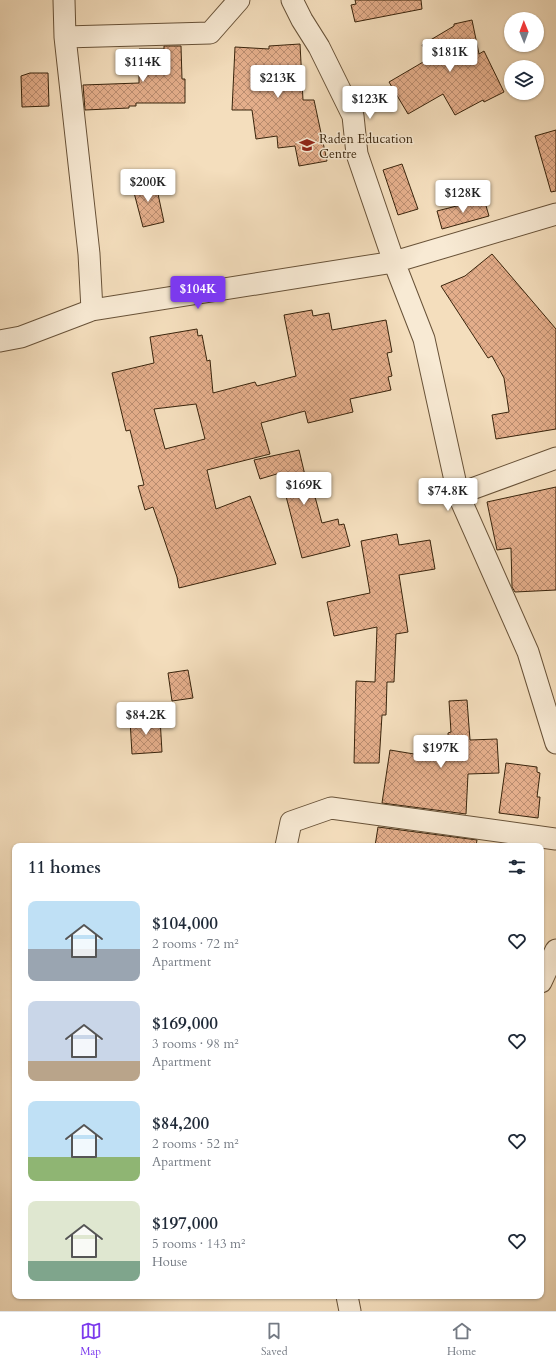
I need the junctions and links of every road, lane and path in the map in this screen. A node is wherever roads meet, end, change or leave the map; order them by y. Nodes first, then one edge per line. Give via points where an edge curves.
1 (64, 0) edge
2 (239, 0) edge
3 (292, 0) edge
4 (65, 37) junction
5 (556, 214) edge
6 (394, 262) junction
7 (92, 310) junction
8 (0, 341) edge
9 (556, 458) edge
10 (458, 494) junction
11 (556, 744) edge
12 (556, 839) edge
13 (287, 843) edge
14 (556, 950) edge
15 (544, 976) edge
16 (348, 1299) edge
17 (350, 1311) edge

1 - 4 street
2 - 4 street via 210,33
3 - 6 street via 319,47 353,116 357,154
4 - 7 street via 89,254
5 - 6 street
6 - 7 street
6 - 10 street via 424,340
7 - 8 street via 21,337
9 - 10 street
10 - 11 street via 528,652
12 - 13 street via 331,808 291,822
14 - 15 street
16 - 17 street

